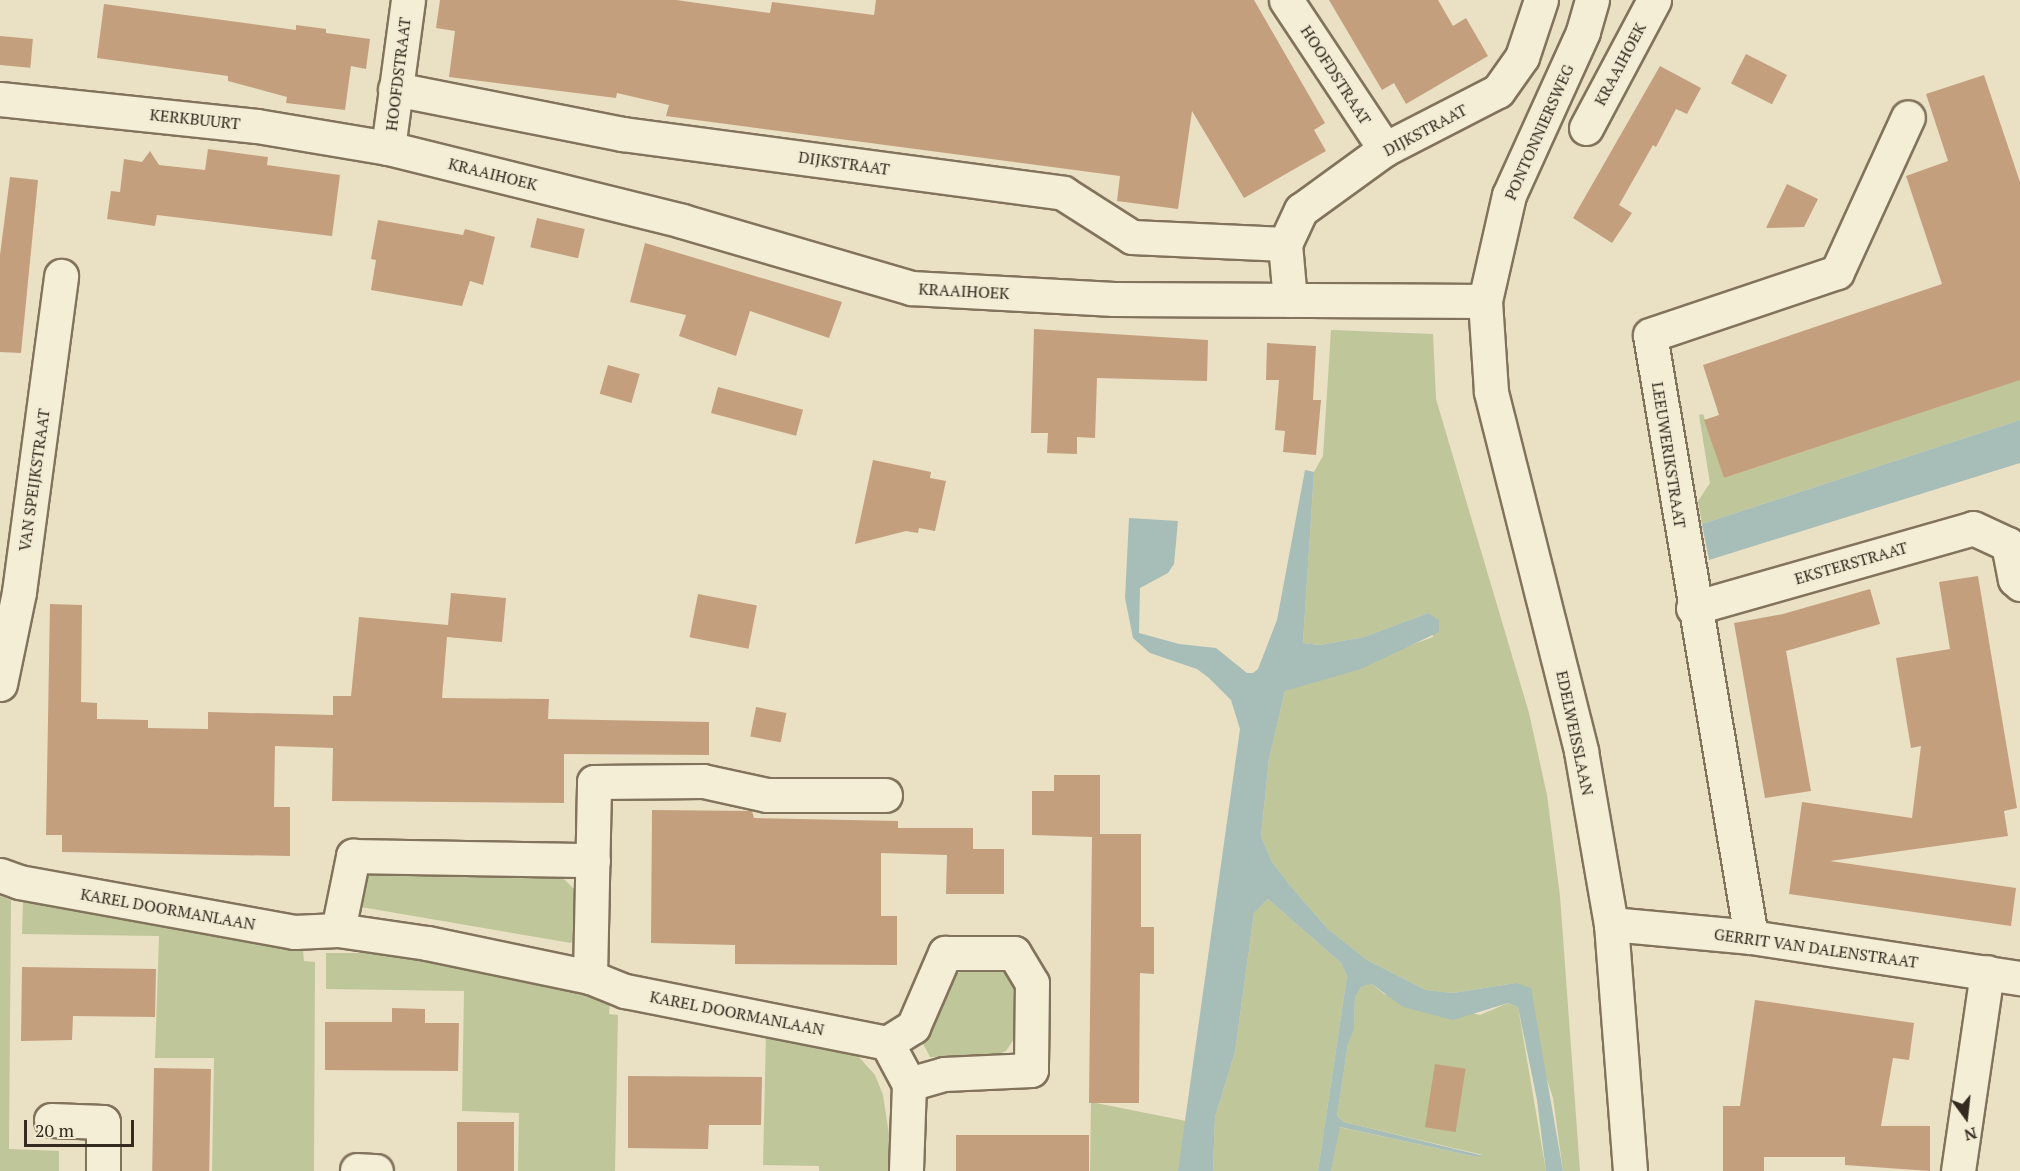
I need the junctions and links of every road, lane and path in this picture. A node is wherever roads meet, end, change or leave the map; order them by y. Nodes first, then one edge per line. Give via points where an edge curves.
1 (408, 0) edge
2 (1287, 0) edge
3 (1541, 0) edge
4 (1592, 0) edge
5 (1654, 0) edge
6 (395, 89) junction
7 (0, 99) edge
8 (1908, 117) dead end
9 (1586, 128) dead end
10 (388, 148) junction
11 (1385, 149) junction
12 (1285, 244) junction
13 (61, 276) dead end
14 (1290, 300) junction
15 (1485, 301) junction
16 (2020, 584) edge
17 (1693, 608) junction
18 (0, 684) edge
19 (885, 795) dead end
20 (592, 860) junction
21 (0, 875) edge
22 (1611, 924) junction
23 (338, 930) junction
24 (1751, 937) junction
25 (1987, 972) junction
26 (590, 977) junction
27 (2020, 978) edge
28 (887, 1043) junction
29 (909, 1084) junction
30 (51, 1120) dead end
31 (357, 1170) edge
32 (103, 1171) edge
33 (376, 1171) edge
34 (906, 1171) edge
35 (1630, 1171) edge
36 (1958, 1171) edge

1 - 6 street, HOOFDSTRAAT
2 - 11 street, HOOFDSTRAAT
3 - 11 street, DIJKSTRAAT via 1522,57 1498,91
4 - 15 street, PONTONNIERSWEG via 1583,32 1509,195
5 - 9 street, KRAAIHOEK
6 - 10 street, HOOFDSTRAAT
6 - 12 street, DIJKSTRAAT via 623,134 1063,193 1132,237
7 - 10 street, KERKBUURT via 257,126
8 - 17 street, LEEUWERIKSTRAAT via 1837,272 1650,335
10 - 14 street, KRAAIHOEK via 682,221 911,288 1114,299
11 - 12 street, DIJKSTRAAT via 1302,210
12 - 14 street
13 - 18 street, VAN SPEIJKSTRAAT via 19,592
14 - 15 street, KRAAIHOEK
15 - 22 street, EDELWEISSLAAN via 1491,392 1581,751
16 - 17 street, EKSTERSTRAAT via 2015,579 2008,544 1973,528
17 - 24 street, LEEUWERIKSTRAAT
19 - 20 street via 767,795 704,781 594,782
20 - 23 street via 353,856
20 - 26 street
21 - 23 street, KAREL DOORMANLAAN via 19,882 294,932
22 - 24 street, GERRIT VAN DALENSTRAAT
22 - 35 street, EDELWEISSLAAN
23 - 26 street, KAREL DOORMANLAAN via 427,943
24 - 25 street, GERRIT VAN DALENSTRAAT
25 - 27 street, GERRIT VAN DALENSTRAAT
25 - 36 street
26 - 28 street, KAREL DOORMANLAAN via 625,992
28 - 29 street
28 - 29 street via 913,1027 945,953 1014,953 1032,983 1031,1070 944,1074
29 - 34 street
30 - 32 street via 103,1122
31 - 33 street

